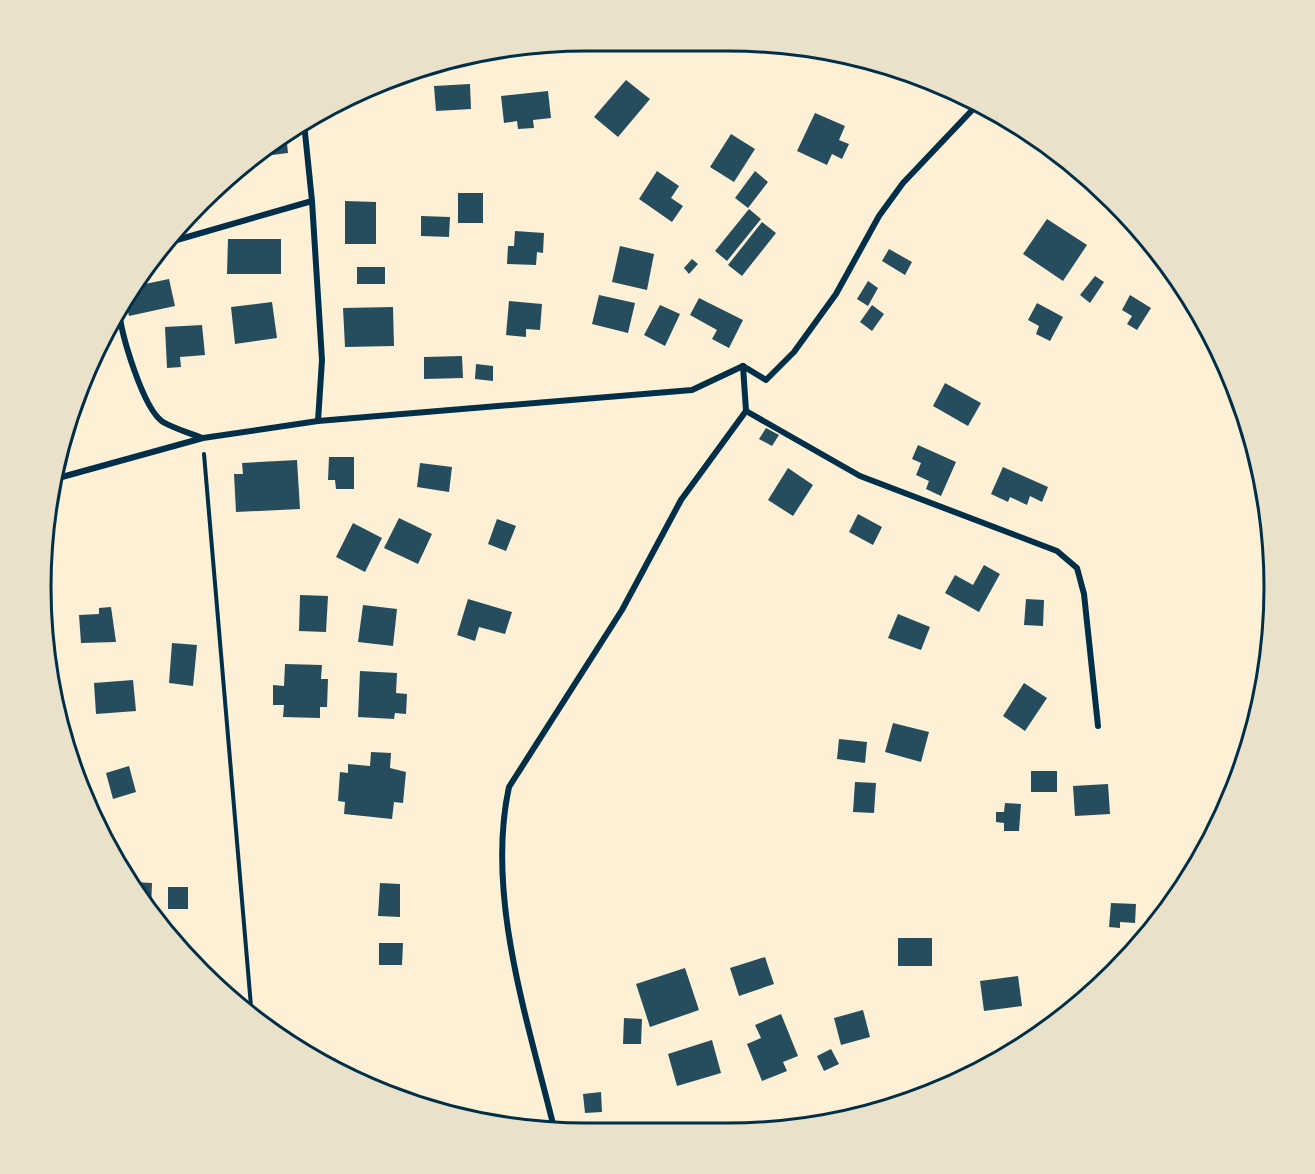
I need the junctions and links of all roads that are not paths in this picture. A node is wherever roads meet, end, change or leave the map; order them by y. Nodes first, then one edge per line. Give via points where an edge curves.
1 (973, 110) edge
2 (305, 131) edge
3 (312, 201) junction
4 (180, 239) edge
5 (121, 322) edge
6 (743, 366) junction
7 (746, 411) junction
8 (318, 421) junction
9 (203, 438) junction
10 (62, 477) edge
11 (1098, 726) dead end
12 (553, 1122) edge

1 - 6 street via 903,183 879,216 836,294 794,352 766,380
2 - 3 street
3 - 4 street
3 - 8 street via 322,360
5 - 9 street via 128,357 161,421
6 - 7 street
6 - 8 street via 692,390
7 - 11 street via 860,476 1057,551 1070,561 1084,594
7 - 12 street via 681,500 622,610 509,787 502,818 502,892
8 - 9 street
9 - 10 street

